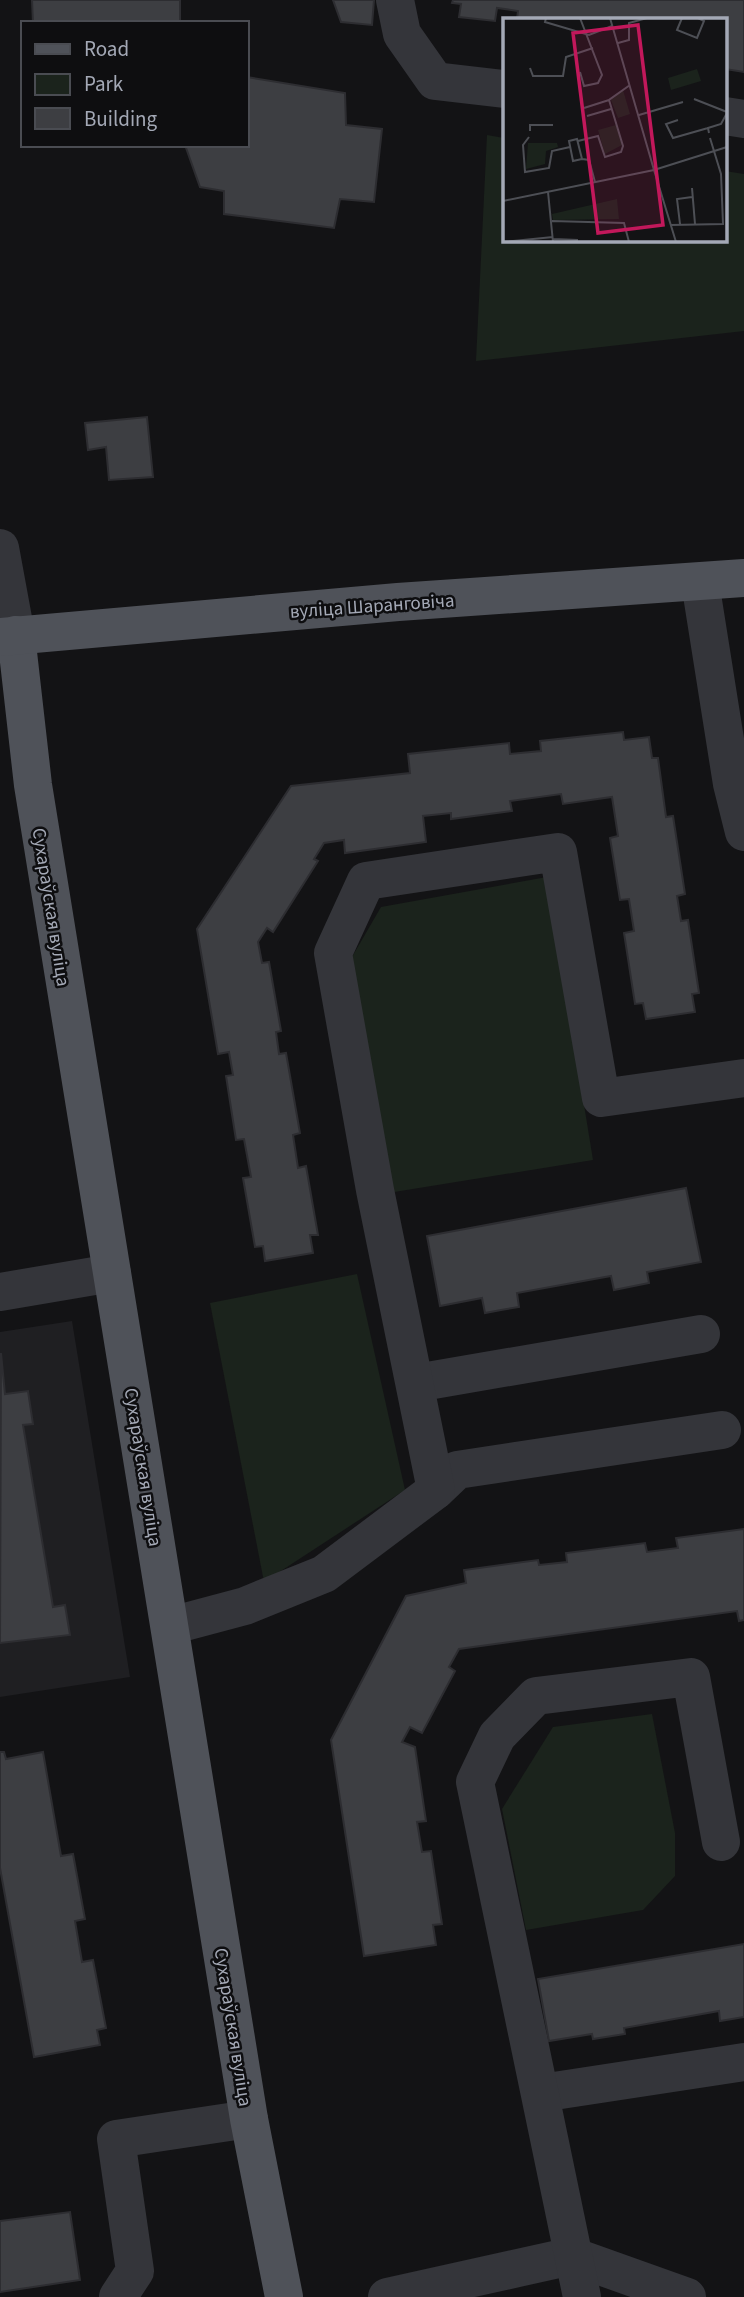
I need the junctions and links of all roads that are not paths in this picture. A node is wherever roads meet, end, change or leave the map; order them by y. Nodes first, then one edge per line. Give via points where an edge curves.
1 (395, 0) edge
2 (503, 89) edge
3 (726, 116) edge
4 (744, 119) edge
5 (0, 548) edge
6 (744, 578) edge
7 (699, 582) junction
8 (8, 636) edge
9 (744, 832) edge
10 (744, 1078) edge
11 (112, 1273) junction
12 (0, 1292) edge
13 (701, 1334) dead end
14 (416, 1383) junction
15 (722, 1430) dead end
16 (436, 1490) junction
17 (170, 1626) junction
18 (721, 1842) dead end
19 (744, 2062) edge
20 (541, 2093) junction
21 (248, 2119) junction
22 (572, 2256) junction
23 (118, 2297) edge
24 (284, 2297) edge
25 (387, 2297) edge
26 (582, 2297) edge
27 (687, 2297) edge

1 - 2 street via 401,34 435,80
3 - 4 street
5 - 8 street
6 - 7 main road, вуліца Шаранговіча
7 - 8 main road, вуліца Шаранговіча via 398,602
7 - 9 street
8 - 11 main road, Сухараўская вуліца
10 - 14 street via 601,1098 558,852 366,881 333,953 375,1190
11 - 12 street
11 - 17 main road, Сухараўская вуліца
13 - 14 street
14 - 16 street
15 - 16 street via 457,1470
16 - 17 street via 324,1574 245,1606
17 - 21 main road, Сухараўская вуліца
18 - 20 street via 691,1677 536,1696 497,1737 475,1782
19 - 20 street
20 - 22 street
21 - 23 street via 116,2139 135,2272
21 - 24 main road, Сухараўская вуліца
22 - 25 street
22 - 26 street
22 - 27 street

